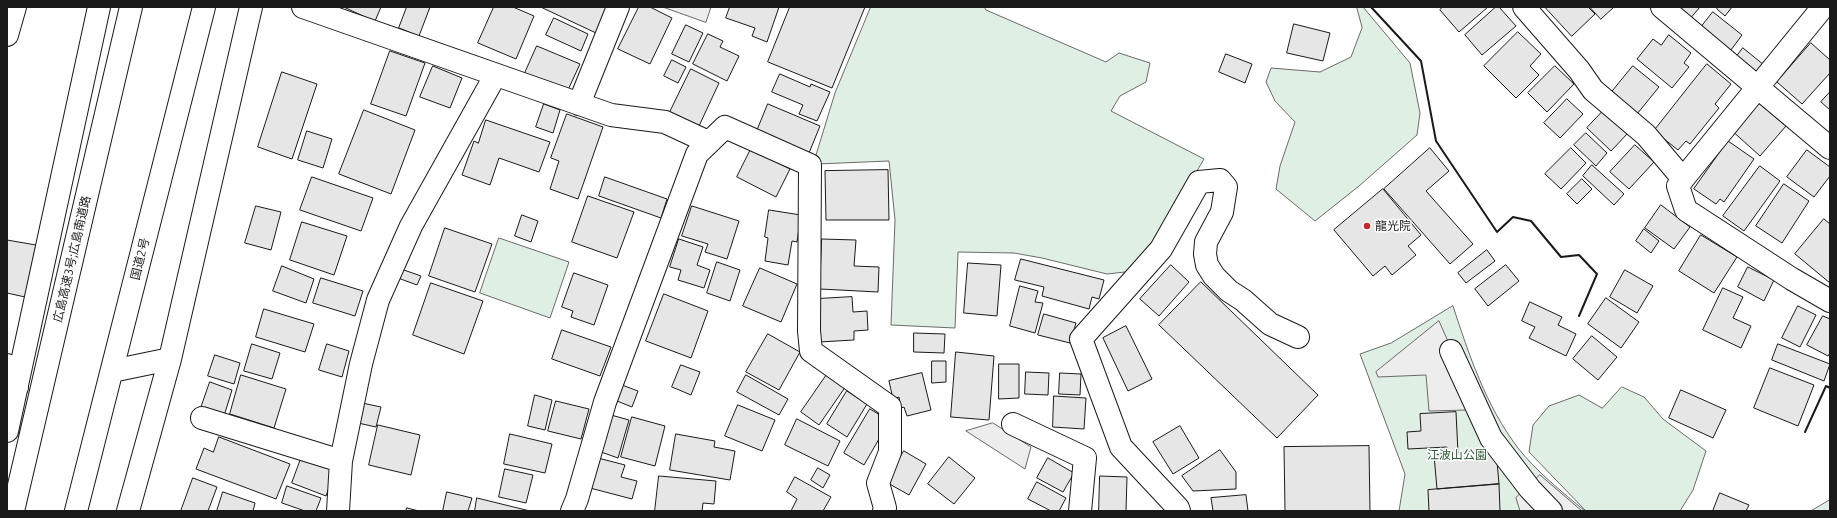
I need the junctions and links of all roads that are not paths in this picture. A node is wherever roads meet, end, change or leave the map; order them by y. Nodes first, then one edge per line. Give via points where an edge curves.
1 (99, 7) edge
2 (132, 7) edge
3 (204, 7) edge
4 (251, 7) edge
5 (303, 7) edge
6 (618, 7) edge
7 (1524, 7) edge
8 (1662, 7) edge
9 (1823, 7) edge
10 (495, 76) junction
11 (1758, 88) junction
12 (579, 104) junction
13 (708, 142) junction
14 (1830, 148) edge
15 (1683, 179) junction
16 (1830, 301) edge
17 (1298, 337) dead end
18 (1451, 351) dead end
19 (170, 359) junction
20 (7, 365) edge
21 (112, 370) junction
22 (17, 387) junction
23 (202, 418) dead end
24 (1013, 424) dead end
25 (7, 432) edge
26 (341, 461) junction
27 (13, 511) edge
28 (76, 511) edge
29 (128, 511) edge
30 (338, 511) edge
31 (572, 511) edge
32 (884, 511) edge
33 (1080, 511) edge
34 (1179, 511) edge
35 (1551, 511) edge

1 - 22 main road
2 - 27 main road, 広島高速3号;広島南道路
3 - 21 main road, 国道2号
4 - 19 main road
5 - 10 main road
6 - 12 main road
7 - 15 main road via 1579,70 1593,90 1646,134
8 - 11 main road
9 - 11 main road
10 - 12 main road
10 - 26 main road via 412,226 378,300 361,364
11 - 14 main road
11 - 15 main road
12 - 13 main road via 611,116 666,122
13 - 31 main road via 697,154 605,402
13 - 32 main road via 725,128 810,166 811,352 890,407 890,452 878,482
15 - 16 main road via 1678,186 1686,210
17 - 34 main road via 1270,324 1214,276 1207,265 1206,242 1222,212 1226,187 1220,180 1199,182 1161,249 1081,339 1121,447
18 - 35 main road via 1491,438 1530,490
19 - 21 main road
19 - 29 main road
20 - 22 main road
21 - 28 main road, 国道2号
22 - 25 main road
23 - 26 main road
24 - 33 main road via 1085,458
26 - 30 main road

